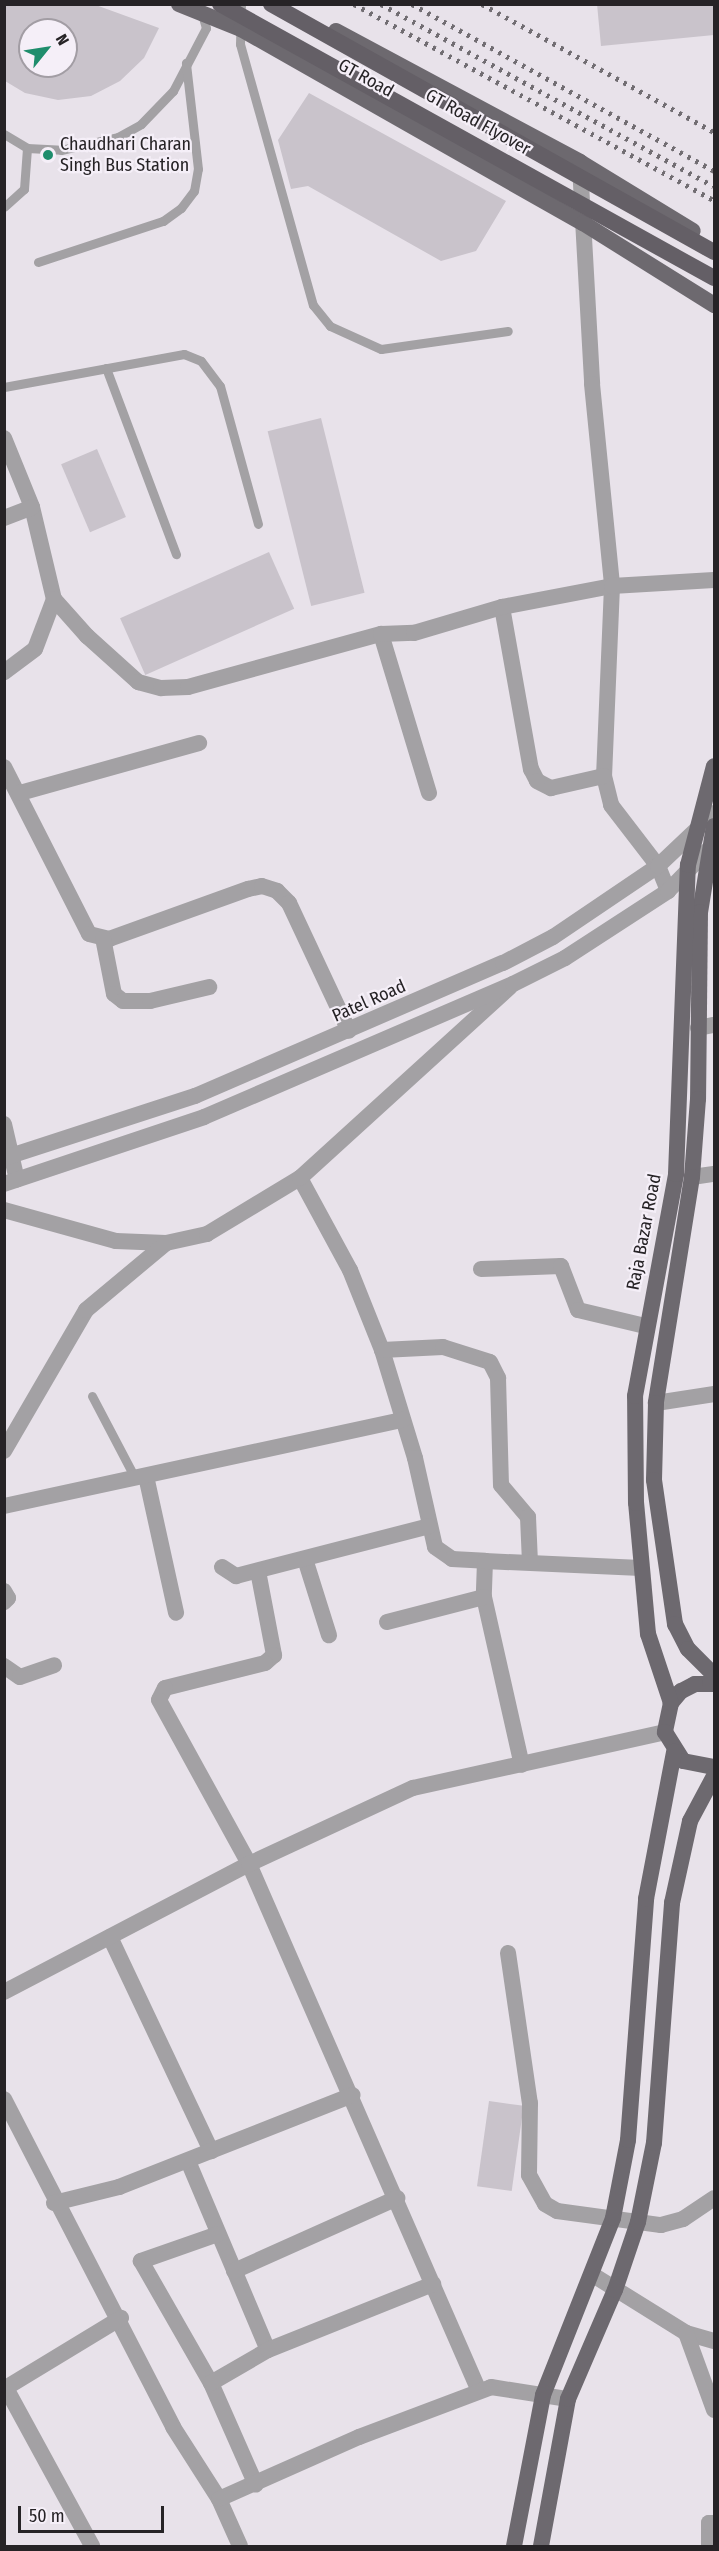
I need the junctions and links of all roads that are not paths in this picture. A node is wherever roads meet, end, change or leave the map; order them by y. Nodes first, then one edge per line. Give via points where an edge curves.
1 (179, 4) edge
2 (220, 4) edge
3 (241, 4) edge
4 (271, 4) edge
5 (288, 4) edge
6 (202, 14) junction
7 (241, 29) junction
8 (186, 63) junction
9 (4, 134) edge
10 (27, 147) junction
11 (580, 162) junction
12 (4, 207) edge
13 (583, 223) junction
14 (714, 243) edge
15 (714, 252) edge
16 (38, 262) dead end
17 (714, 278) edge
18 (714, 305) edge
19 (507, 331) dead end
20 (106, 368) junction
21 (4, 387) edge
22 (4, 438) edge
23 (32, 507) junction
24 (4, 518) edge
25 (258, 524) dead end
26 (176, 554) dead end
27 (714, 580) edge
28 (612, 586) junction
29 (54, 599) junction
30 (502, 607) junction
31 (381, 634) junction
32 (4, 672) edge
33 (199, 743) dead end
34 (714, 766) edge
35 (4, 767) edge
36 (604, 776) junction
37 (20, 793) junction
38 (429, 793) dead end
39 (714, 813) edge
40 (714, 826) edge
41 (696, 830) junction
42 (712, 848) edge
43 (688, 865) junction
44 (658, 866) junction
45 (668, 891) junction
46 (103, 938) junction
47 (513, 984) junction
48 (209, 987) dead end
49 (706, 1027) edge
50 (349, 1031) junction
51 (4, 1124) edge
52 (8, 1156) edge
53 (714, 1174) edge
54 (692, 1177) junction
55 (300, 1178) junction
56 (11, 1182) edge
57 (4, 1210) edge
58 (166, 1243) junction
59 (481, 1269) dead end
60 (645, 1326) junction
61 (382, 1350) junction
62 (714, 1394) edge
63 (92, 1396) dead end
64 (656, 1403) junction
65 (403, 1420) junction
66 (4, 1451) edge
67 (141, 1477) junction
68 (4, 1506) edge
69 (429, 1526) junction
70 (305, 1559) junction
71 (484, 1561) junction
72 (530, 1562) junction
73 (222, 1567) dead end
74 (641, 1568) junction
75 (258, 1570) junction
76 (4, 1591) edge
77 (484, 1597) junction
78 (4, 1602) edge
79 (176, 1613) dead end
80 (387, 1622) dead end
81 (329, 1635) dead end
82 (54, 1665) dead end
83 (4, 1666) edge
84 (714, 1675) edge
85 (714, 1684) edge
86 (671, 1703) junction
87 (665, 1732) junction
88 (674, 1752) junction
89 (522, 1765) junction
90 (714, 1767) edge
91 (714, 1776) edge
92 (652, 1863) junction
93 (249, 1864) junction
94 (680, 1868) junction
95 (110, 1937) junction
96 (508, 1953) dead end
97 (4, 1992) edge
98 (353, 2095) junction
99 (4, 2099) edge
100 (211, 2151) junction
101 (188, 2161) junction
102 (397, 2198) junction
103 (714, 2198) edge
104 (54, 2203) junction
105 (613, 2218) junction
106 (638, 2222) junction
107 (218, 2234) junction
108 (234, 2271) junction
109 (593, 2275) junction
110 (434, 2284) junction
111 (615, 2290) junction
112 (121, 2319) junction
113 (686, 2333) junction
114 (714, 2341) edge
115 (268, 2350) junction
116 (211, 2383) junction
117 (5, 2388) edge
118 (479, 2391) junction
119 (543, 2395) junction
120 (568, 2399) junction
121 (714, 2410) edge
122 (256, 2485) junction
123 (219, 2499) junction
124 (714, 2523) edge
125 (92, 2547) edge
126 (240, 2547) edge
127 (514, 2547) edge
128 (541, 2547) edge
129 (709, 2547) edge

1 - 6 main road, GT Road
2 - 17 highway, GT Road Flyover, bridge
3 - 7 lane
4 - 15 highway, GT Road Flyover, bridge
5 - 11 main road, GT Road
6 - 7 main road, GT Road
6 - 8 lane via 206,28
7 - 13 main road, GT Road
7 - 19 lane via 240,44 313,305 330,326 381,349
8 - 10 lane via 162,104 118,137 61,150
8 - 16 lane via 198,169 194,191 181,208 163,221
9 - 10 lane
10 - 12 lane via 24,189
11 - 13 street
11 - 14 main road, GT Road
13 - 18 main road, GT Road
13 - 28 street
20 - 21 lane
20 - 25 lane via 184,354 210,369 220,386
20 - 26 lane
22 - 23 street
23 - 24 street
23 - 29 street
27 - 28 street
28 - 30 street
28 - 36 street
29 - 31 street via 87,636 138,682 161,688 188,687
29 - 32 street via 34,649
30 - 31 street via 414,633
30 - 36 street via 531,769 537,781 551,788
31 - 38 street
33 - 37 street
34 - 41 main road, Raja Bazar Road
35 - 37 street
36 - 44 street via 611,805
37 - 46 street via 81,924 89,934
39 - 41 street, Patel Road
40 - 42 main road, Raja Bazar Road
41 - 43 main road, Raja Bazar Road
41 - 44 street, Patel Road
42 - 43 street
42 - 49 main road, Raja Bazar Road via 700,912
43 - 45 street
43 - 60 main road, Raja Bazar Road via 676,1174
44 - 45 street
44 - 50 street, Patel Road via 553,937
45 - 47 street via 565,958
46 - 48 street via 114,994 123,1001 150,1001
46 - 50 street via 159,925 248,889 262,886 277,891 289,903
47 - 55 street
47 - 56 street via 204,1117
49 - 54 main road, Raja Bazar Road
50 - 52 street, Patel Road via 195,1096
51 - 52 street
52 - 56 street
53 - 54 street
54 - 64 main road, Raja Bazar Road
55 - 58 street via 207,1234
55 - 61 street via 350,1270
57 - 58 street via 116,1241
58 - 66 street via 86,1310
59 - 60 street via 561,1266 578,1310
60 - 74 main road, Raja Bazar Road via 635,1396
61 - 65 street
61 - 72 street via 443,1347 490,1362 498,1378 501,1485 528,1517
62 - 64 street
63 - 67 lane
64 - 84 main road, Raja Bazar Road via 654,1480 669,1600 688,1649
65 - 67 street
65 - 69 street
67 - 68 street
67 - 79 street
69 - 70 street
69 - 71 street via 435,1547 443,1555 452,1560
70 - 75 street
70 - 81 street
71 - 72 street
71 - 77 street
72 - 74 street
73 - 75 street via 236,1576
74 - 86 main road, Raja Bazar Road via 648,1634
75 - 93 street via 274,1655 265,1663 165,1688 159,1700
76 - 78 street via 8,1598
77 - 80 street
77 - 89 street
82 - 83 street via 20,1677
85 - 86 main road via 695,1684
86 - 87 main road
87 - 88 main road
87 - 89 street
88 - 90 main road via 695,1766
88 - 92 main road
89 - 93 street via 413,1788
91 - 94 main road via 690,1821
92 - 94 main road
92 - 105 main road via 628,2140
93 - 95 street
93 - 98 street
94 - 106 main road via 672,1903 654,2143
95 - 97 street
95 - 100 street
96 - 105 street via 530,2103 529,2175 545,2204 557,2211
98 - 100 street
98 - 102 street
99 - 104 street
100 - 101 street
101 - 104 street via 119,2187
101 - 107 street
102 - 108 street
102 - 110 street
103 - 106 street via 683,2219 661,2225
104 - 112 street
105 - 106 street
105 - 109 main road
106 - 111 main road
107 - 108 street
107 - 116 street via 141,2261
108 - 115 street
109 - 111 street
109 - 119 main road
110 - 115 street
110 - 118 street
111 - 113 street
111 - 120 main road
112 - 117 street
112 - 123 street via 173,2427
113 - 114 street
113 - 121 street
115 - 116 street
116 - 122 street
117 - 125 street
118 - 119 street via 491,2387
118 - 122 street via 359,2437
119 - 120 street
119 - 127 main road
120 - 128 main road
122 - 123 street
123 - 126 street
124 - 129 street via 710,2523

